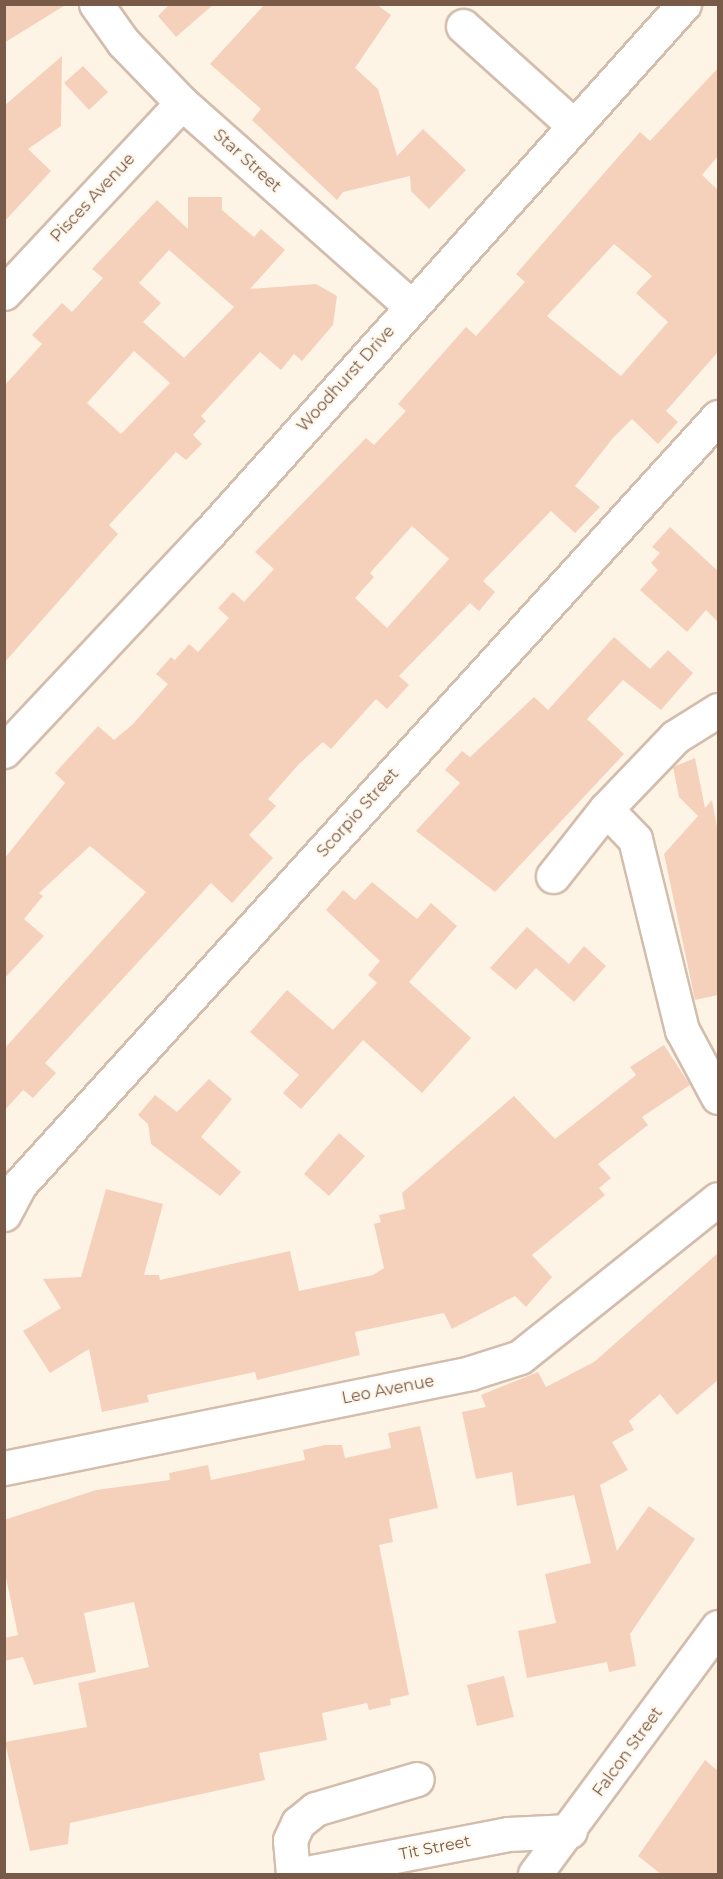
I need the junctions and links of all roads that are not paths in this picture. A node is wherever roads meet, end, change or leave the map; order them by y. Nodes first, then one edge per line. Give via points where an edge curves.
1 (96, 4) edge
2 (684, 4) edge
3 (463, 26) dead end
4 (182, 103) junction
5 (574, 126) junction
6 (4, 293) edge
7 (411, 306) junction
8 (718, 417) edge
9 (718, 710) edge
10 (4, 751) edge
11 (606, 810) junction
12 (553, 876) dead end
13 (718, 1097) edge
14 (718, 1199) edge
15 (4, 1214) edge
16 (4, 1468) edge
17 (718, 1628) edge
18 (417, 1779) dead end
19 (570, 1831) junction
20 (292, 1875) edge
21 (302, 1875) edge
22 (534, 1875) edge

1 - 4 street, Star Street via 123,42
2 - 5 street, Woodhurst Drive
3 - 5 street
4 - 6 street, Pisces Avenue
4 - 7 street, Star Street
5 - 7 street, Woodhurst Drive
7 - 10 street, Woodhurst Drive
8 - 15 street, Scorpio Street via 21,1184
9 - 11 street via 675,737
11 - 12 street
11 - 13 street via 635,839 682,1030
14 - 16 street, Leo Avenue via 520,1357 470,1373
17 - 19 street, Falcon Street
18 - 20 street via 315,1809 298,1823 290,1840
19 - 21 street, Tit Street via 508,1834
19 - 22 street, Falcon Street

